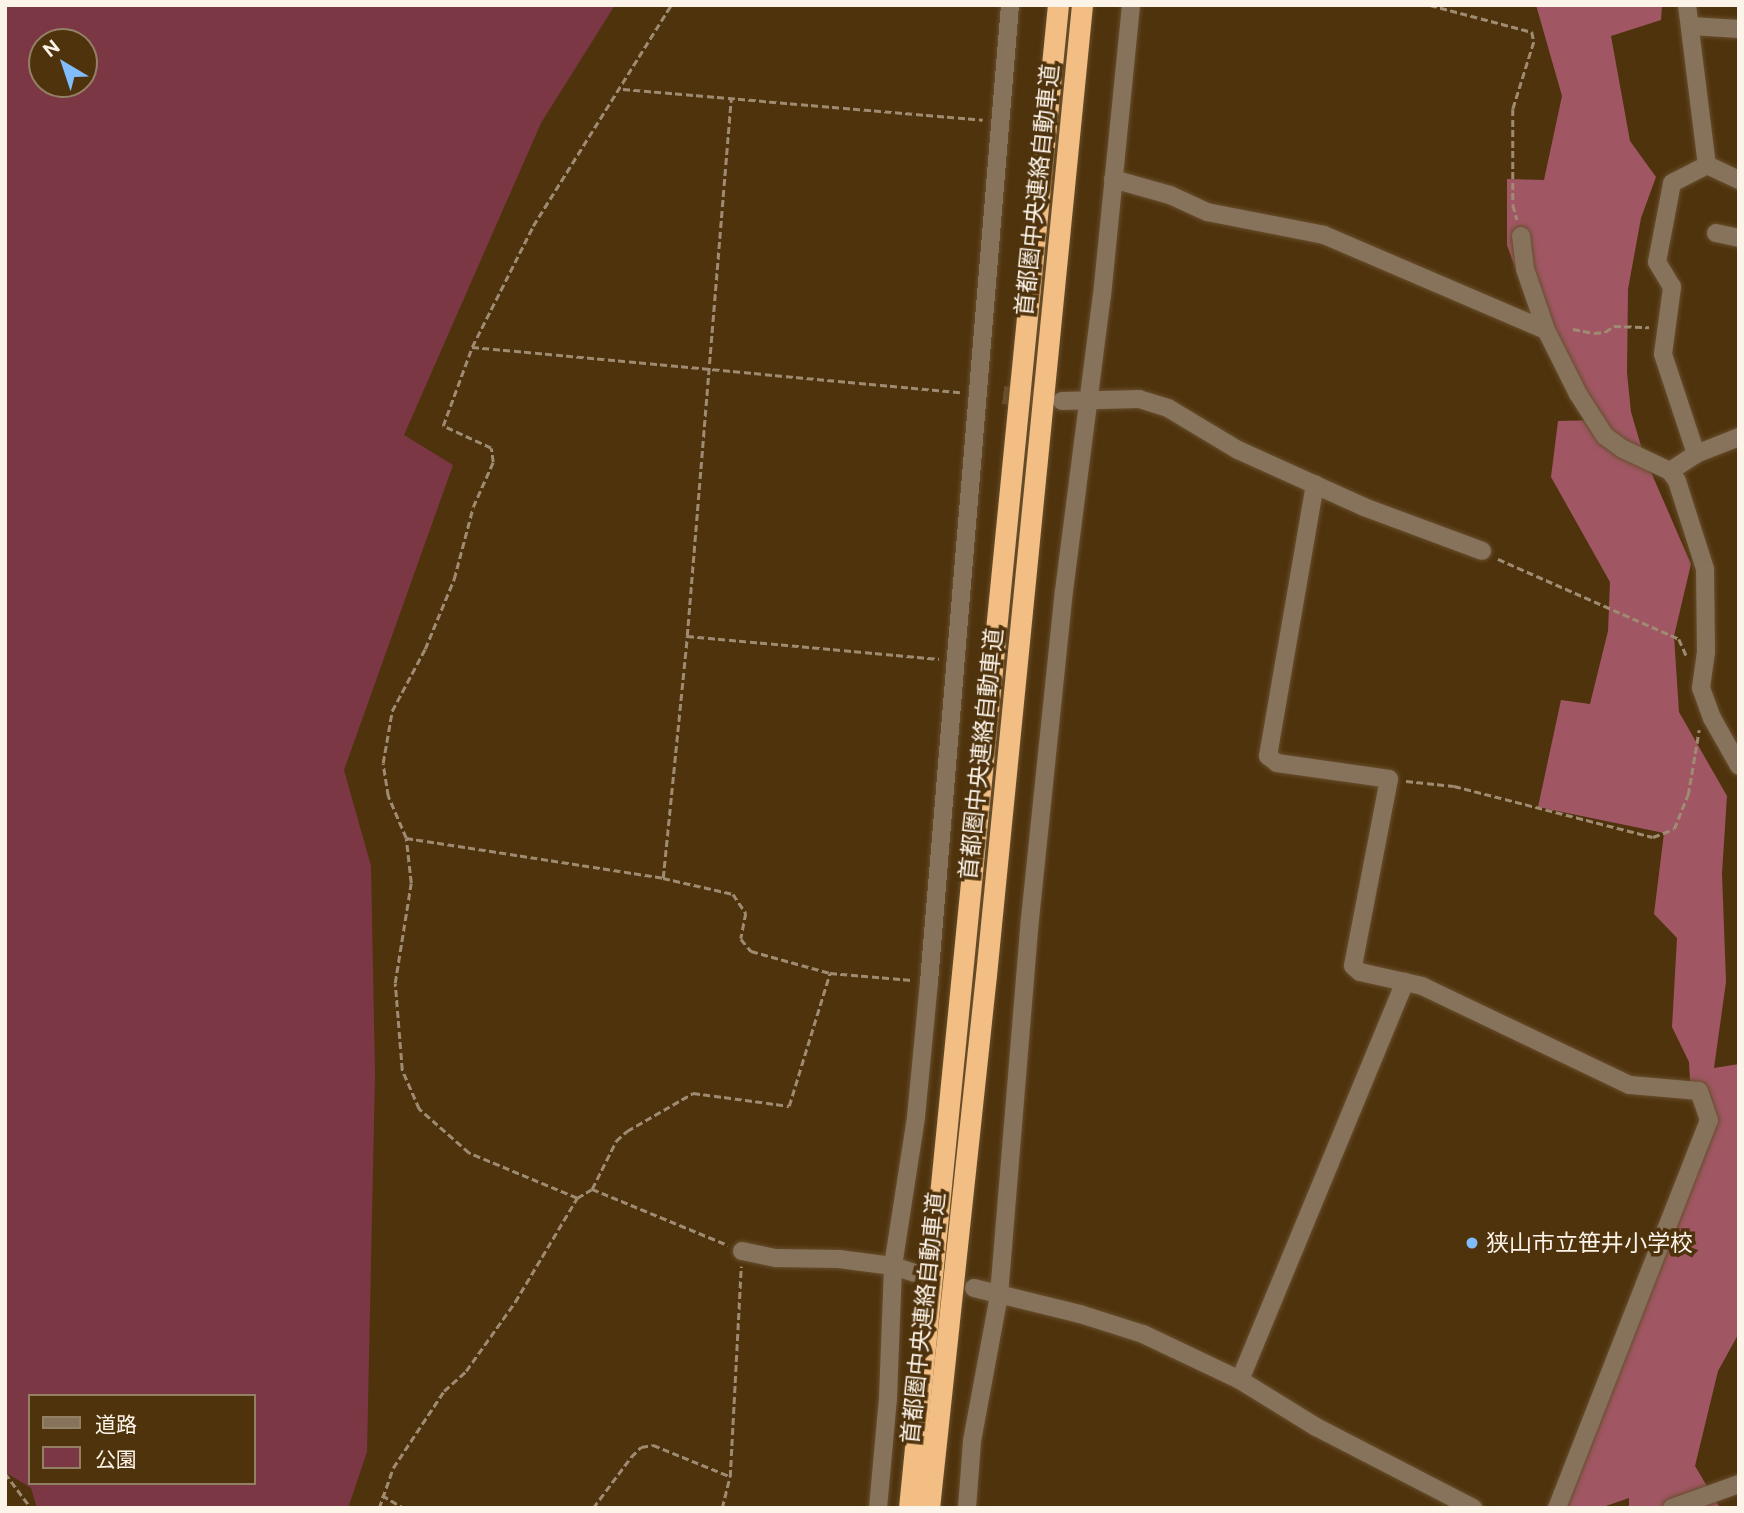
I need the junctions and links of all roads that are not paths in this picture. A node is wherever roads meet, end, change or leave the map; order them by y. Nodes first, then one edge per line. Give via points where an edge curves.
1 (1010, 5) edge
2 (1058, 5) edge
3 (1082, 5) edge
4 (1131, 5) edge
5 (1687, 5) edge
6 (1691, 26) junction
7 (1739, 29) edge
8 (1707, 165) junction
9 (1113, 178) junction
10 (1739, 180) edge
11 (1716, 233) dead end
12 (1521, 236) road end
13 (1739, 238) edge
14 (1546, 330) junction
15 (1088, 399) junction
16 (1062, 401) tunnel mouth
17 (1738, 440) edge
18 (1696, 454) junction
19 (1670, 471) junction
20 (1315, 484) junction
21 (1482, 551) road end
22 (1739, 766) edge
23 (1405, 982) junction
24 (742, 1251) road end
25 (893, 1266) junction
26 (914, 1273) dead end
27 (974, 1288) dead end
28 (999, 1295) junction
29 (1240, 1380) junction
30 (1739, 1484) edge
31 (930, 1502) edge
32 (878, 1508) edge
33 (909, 1508) edge
34 (967, 1508) edge
35 (1473, 1508) edge
36 (1558, 1508) edge
37 (1672, 1508) edge

1 - 25 street via 929,982 916,1117
2 - 33 highway, 首都圏中央連絡自動車道
3 - 31 highway, 首都圏中央連絡自動車道
4 - 9 street
5 - 6 street
6 - 7 street
6 - 8 street
8 - 10 street
8 - 18 street via 1672,183 1657,262 1672,287 1663,354
9 - 14 street via 1208,212 1324,235
9 - 15 street
11 - 13 street
12 - 14 street via 1525,270
14 - 19 street via 1605,436
15 - 16 street
15 - 20 street via 1139,399 1168,408 1238,450
15 - 28 street via 1030,919
17 - 18 street
18 - 19 street
19 - 22 street via 1705,569 1702,693
20 - 21 street
20 - 23 street via 1268,756 1277,763 1389,779 1353,966 1360,972
23 - 29 street
23 - 36 street via 1630,1085 1699,1091 1709,1120
24 - 25 street via 776,1258
25 - 26 street
25 - 32 street
27 - 28 street
28 - 29 street via 1143,1334
28 - 34 street via 972,1441
29 - 35 street via 1316,1427
30 - 37 street

